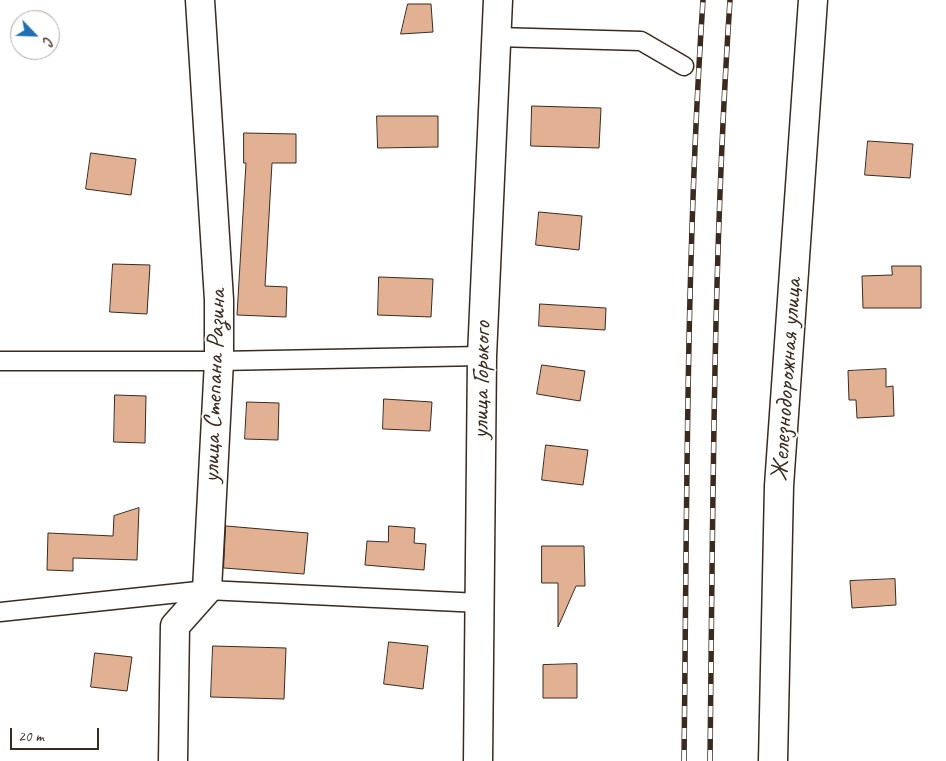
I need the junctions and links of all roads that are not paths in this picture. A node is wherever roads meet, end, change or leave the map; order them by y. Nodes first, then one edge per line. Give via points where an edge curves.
1 (200, 0) edge
2 (498, 0) edge
3 (813, 0) edge
4 (496, 37) junction
5 (684, 66) dead end
6 (482, 356) junction
7 (0, 361) edge
8 (219, 361) junction
9 (207, 590) junction
10 (480, 603) junction
11 (0, 612) edge
12 (173, 761) edge
13 (478, 761) edge
14 (773, 761) edge

1 - 8 street, улица Степана Разина via 219,300
2 - 4 street, улица Горького
3 - 14 street, Железнодорожная улица via 779,486
4 - 5 lane via 641,41
4 - 6 street, улица Горького
6 - 8 lane
6 - 10 street, улица Горького
7 - 8 lane
8 - 9 street, улица Степана Разина
9 - 10 lane
9 - 11 lane
9 - 12 street via 175,626
10 - 13 street, улица Горького

